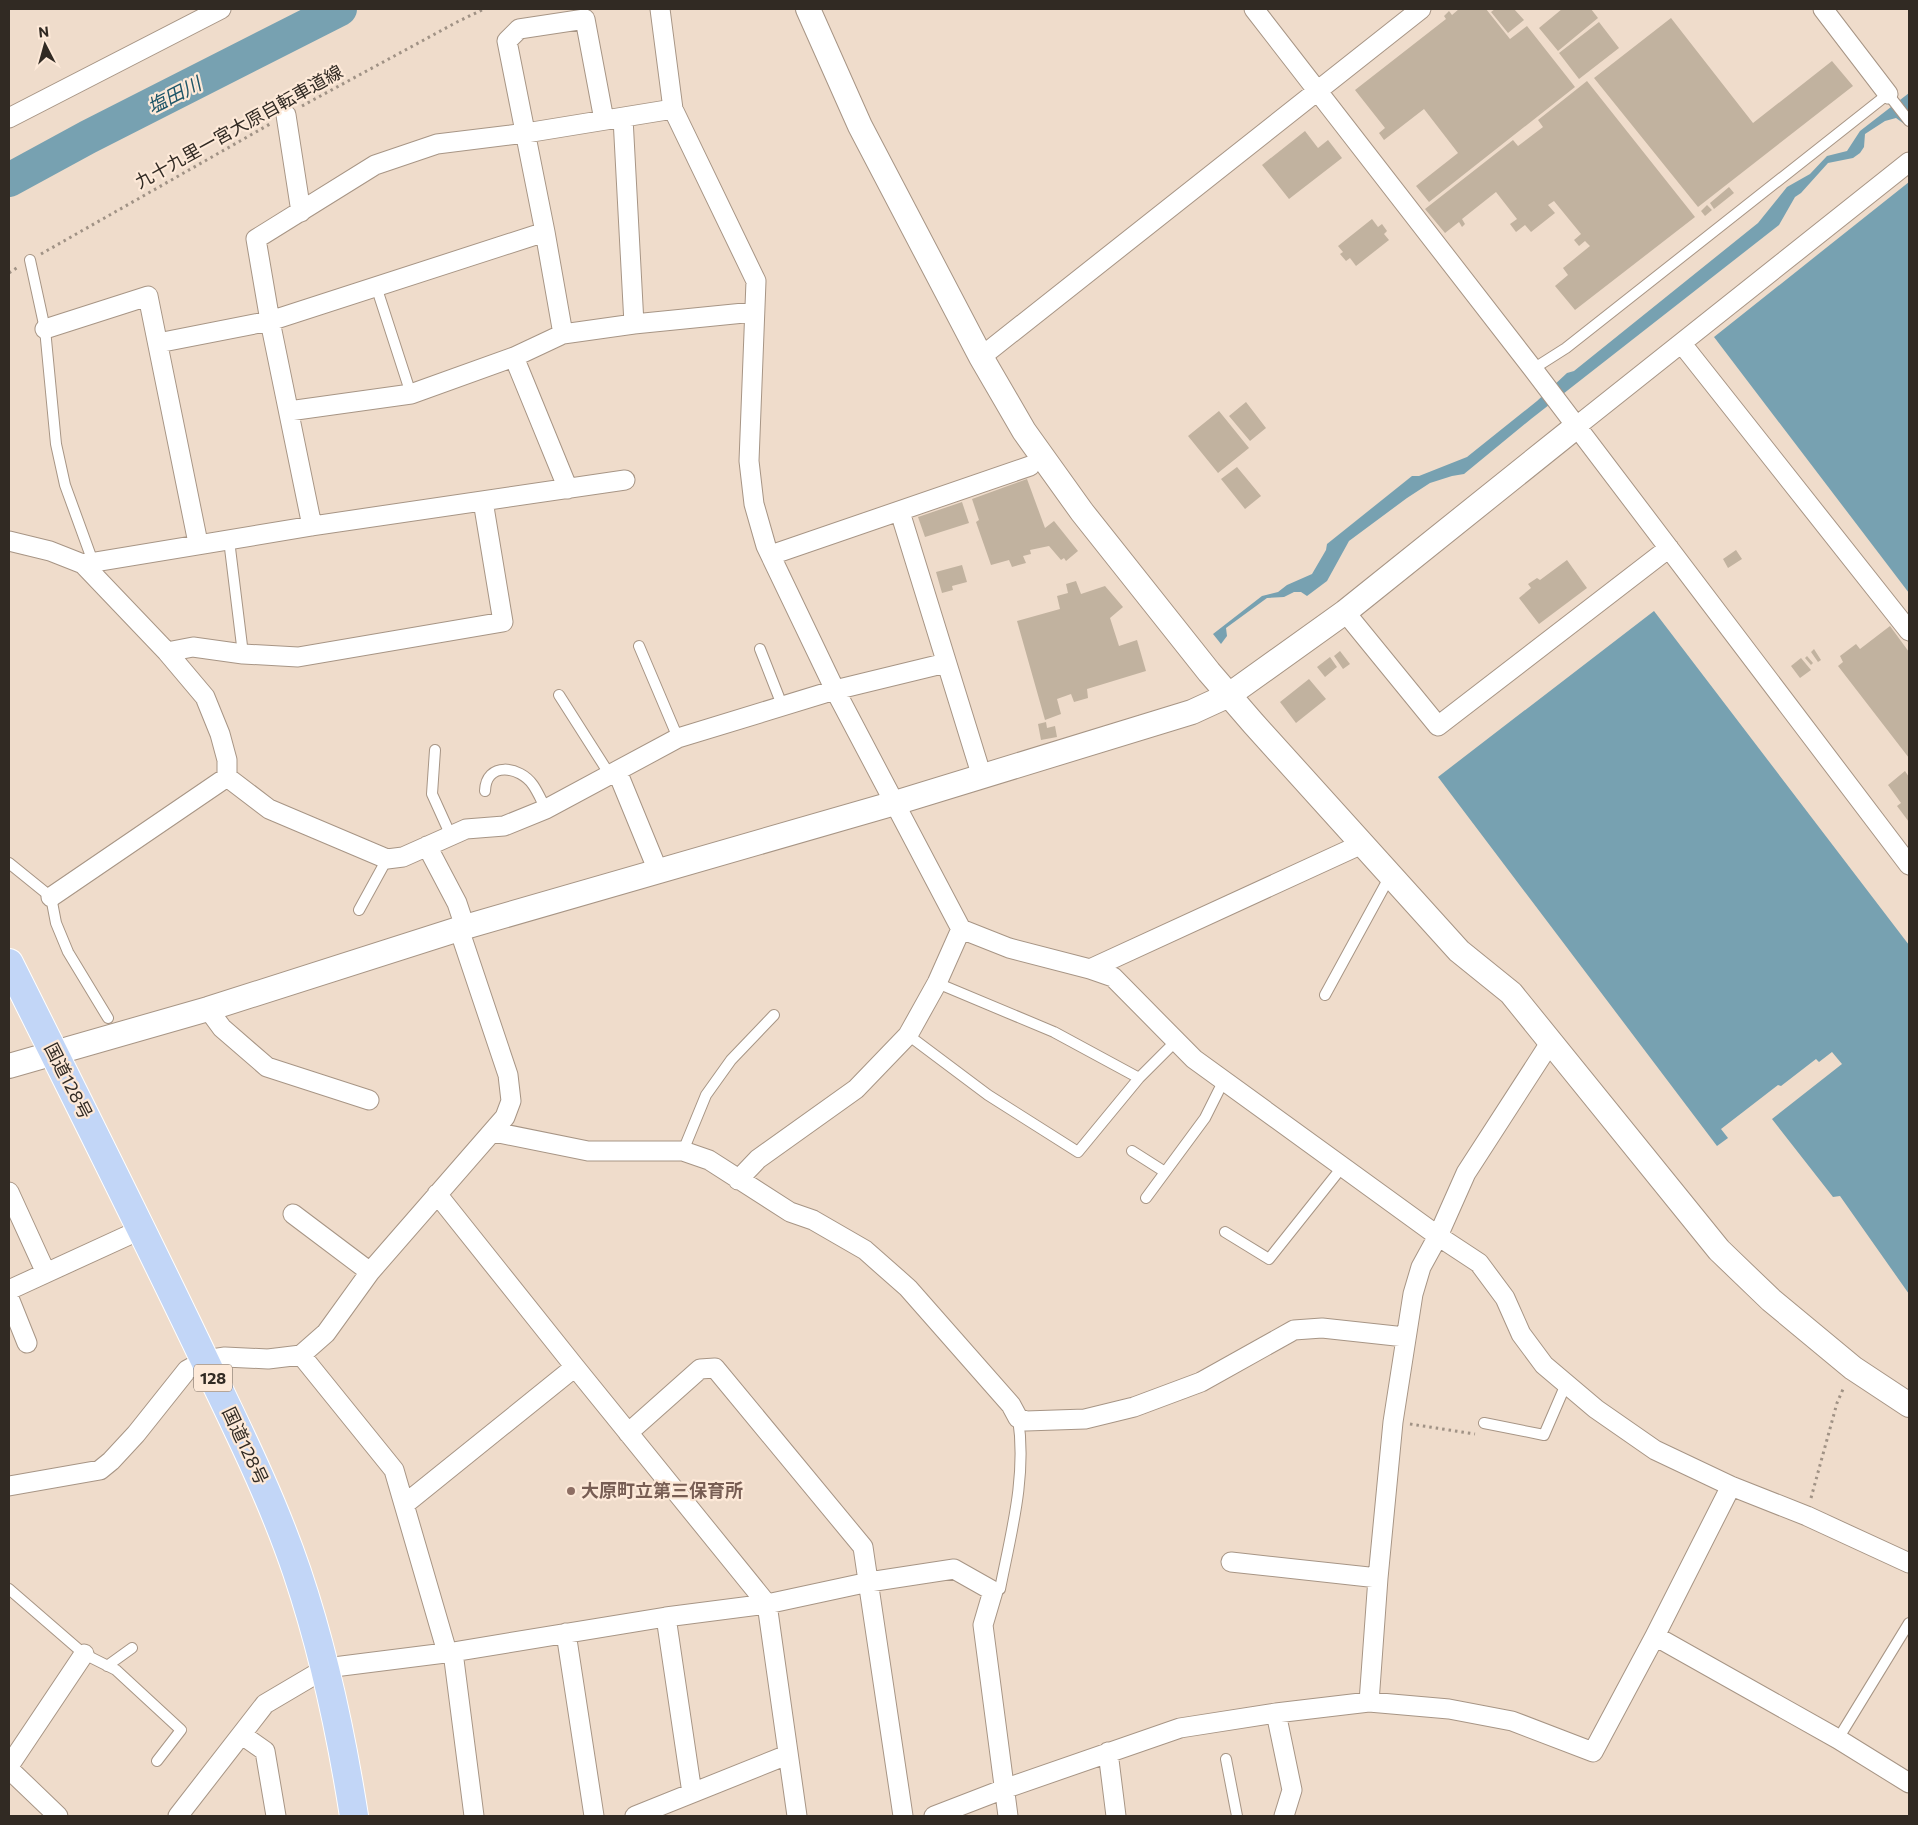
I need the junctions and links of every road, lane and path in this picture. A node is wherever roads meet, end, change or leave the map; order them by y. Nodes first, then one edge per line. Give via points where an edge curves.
1 (222, 9) edge
2 (484, 9) edge
3 (660, 9) edge
4 (808, 9) edge
5 (1254, 9) edge
6 (1421, 9) edge
7 (1823, 9) edge
8 (1318, 90) junction
9 (1888, 94) junction
10 (673, 109) junction
11 (286, 115) junction
12 (9, 118) edge
13 (623, 118) junction
14 (604, 120) junction
15 (1909, 121) edge
16 (526, 133) junction
17 (1909, 162) edge
18 (301, 212) junction
19 (545, 232) junction
20 (30, 260) junction
21 (9, 273) edge
22 (376, 286) junction
23 (754, 312) junction
24 (270, 321) junction
25 (634, 324) junction
26 (45, 329) junction
27 (563, 334) junction
28 (158, 342) junction
29 (1682, 344) junction
30 (514, 357) junction
31 (981, 357) junction
32 (1534, 371) junction
33 (411, 394) junction
34 (289, 411) junction
35 (1577, 426) junction
36 (1030, 466) dead end
37 (625, 480) dead end
38 (568, 489) junction
39 (483, 501) junction
40 (900, 512) junction
41 (312, 526) junction
42 (229, 540) junction
43 (9, 541) edge
44 (198, 543) junction
45 (1669, 548) junction
46 (771, 555) junction
47 (88, 563) junction
48 (1345, 612) junction
49 (1909, 630) edge
50 (639, 646) dead end
51 (760, 649) dead end
52 (166, 652) junction
53 (243, 654) junction
54 (946, 663) junction
55 (835, 690) junction
56 (559, 695) dead end
57 (1228, 696) junction
58 (782, 705) junction
59 (678, 738) junction
60 (435, 750) dead end
61 (613, 773) junction
62 (227, 776) junction
63 (982, 777) junction
64 (485, 791) dead end
65 (896, 802) junction
66 (546, 810) junction
67 (451, 836) junction
68 (1362, 844) junction
69 (427, 846) junction
70 (387, 859) junction
71 (9, 863) edge
72 (1909, 864) edge
73 (658, 871) junction
74 (1390, 876) junction
75 (51, 897) junction
76 (359, 910) dead end
77 (462, 928) junction
78 (961, 929) junction
79 (9, 962) edge
80 (1090, 969) junction
81 (937, 983) junction
82 (1325, 995) dead end
83 (208, 1009) junction
84 (774, 1014) dead end
85 (108, 1018) dead end
86 (908, 1036) junction
87 (1176, 1042) junction
88 (1550, 1043) junction
89 (53, 1052) junction
90 (9, 1066) edge
91 (1139, 1078) junction
92 (1224, 1080) junction
93 (369, 1100) dead end
94 (494, 1132) junction
95 (1132, 1151) dead end
96 (683, 1152) junction
97 (1343, 1166) junction
98 (1165, 1172) junction
99 (738, 1180) junction
100 (9, 1192) edge
101 (437, 1194) junction
102 (1146, 1198) dead end
103 (293, 1214) dead end
104 (142, 1229) junction
105 (1224, 1232) dead end
106 (1438, 1236) junction
107 (370, 1272) junction
108 (46, 1273) junction
109 (9, 1290) edge
110 (9, 1298) edge
111 (1405, 1337) junction
112 (27, 1343) dead end
113 (301, 1355) junction
114 (205, 1360) junction
115 (575, 1367) junction
116 (1852, 1368) junction
117 (1566, 1384) junction
118 (1909, 1405) edge
119 (1018, 1418) junction
120 (1393, 1422) junction
121 (1484, 1423) joint
122 (628, 1433) junction
123 (9, 1486) edge
124 (1731, 1486) junction
125 (405, 1504) junction
126 (1807, 1516) junction
127 (1231, 1562) dead end
128 (1909, 1562) edge
129 (1378, 1578) junction
130 (869, 1582) junction
131 (9, 1589) edge
132 (993, 1591) junction
133 (767, 1604) junction
134 (666, 1617) junction
135 (1909, 1623) edge
136 (566, 1633) junction
137 (1655, 1636) junction
138 (132, 1648) dead end
139 (450, 1652) junction
140 (84, 1654) junction
141 (107, 1666) junction
142 (326, 1668) junction
143 (1369, 1702) junction
144 (1276, 1713) junction
145 (242, 1735) junction
146 (1838, 1739) junction
147 (1108, 1752) junction
148 (787, 1755) junction
149 (1226, 1759) dead end
150 (157, 1761) dead end
151 (9, 1768) edge
152 (1909, 1783) edge
153 (1004, 1789) junction
154 (692, 1793) junction
155 (58, 1816) edge
156 (178, 1816) edge
157 (276, 1816) edge
158 (354, 1816) edge
159 (474, 1816) edge
160 (594, 1816) edge
161 (635, 1816) edge
162 (797, 1816) edge
163 (904, 1816) edge
164 (934, 1816) edge
165 (1008, 1816) edge
166 (1116, 1816) edge
167 (1237, 1816) edge
168 (1284, 1816) edge

1 - 12 street
2 - 11 path, 九十九里一宮大原自転車道線
3 - 10 street
4 - 31 street via 860,126
5 - 8 street
6 - 8 street
7 - 9 street
8 - 31 street
8 - 32 street
9 - 15 lane
9 - 32 lane
10 - 13 street
10 - 23 street via 756,281
11 - 18 street
11 - 20 path, 九十九里一宮大原自転車道線
13 - 14 street
13 - 25 street
14 - 16 street
14 - 16 street via 584,19 518,29 507,41
16 - 18 street via 436,144 375,165
16 - 19 street
17 - 29 street
18 - 24 street via 256,239
19 - 22 street
19 - 27 street
20 - 21 path, 九十九里一宮大原自転車道線
20 - 26 lane
22 - 24 street
22 - 33 lane
23 - 25 street
23 - 46 street via 750,461 754,504
24 - 28 street
24 - 34 street
25 - 27 street
26 - 28 street via 148,296
26 - 47 lane via 56,444
27 - 30 street
28 - 44 street
29 - 35 street
29 - 49 street
30 - 33 street
30 - 38 street
31 - 57 street via 1024,431 1082,512
32 - 35 street
33 - 34 street
34 - 41 street
35 - 45 street
35 - 48 street
36 - 40 street
37 - 38 street
38 - 39 street
39 - 41 street
39 - 53 street via 503,622 298,657
40 - 46 street
40 - 54 street
41 - 42 street
42 - 44 street
42 - 53 lane
43 - 47 street
44 - 47 street
45 - 48 street via 1438,726
45 - 72 street
46 - 55 street
47 - 52 street
48 - 57 street
50 - 59 lane
51 - 58 lane
52 - 53 street via 193,647
52 - 62 street via 205,697 220,734 227,760
54 - 55 street
54 - 63 street
55 - 58 street
55 - 65 street
56 - 61 lane
57 - 63 street via 1192,712
57 - 68 street
58 - 59 street
59 - 61 street
60 - 67 lane via 432,794
61 - 66 street
61 - 73 street
62 - 70 street via 269,809
62 - 75 street
63 - 65 street
64 - 66 lane via 485,781 492,772 505,769 521,774 533,784
65 - 73 street
65 - 78 street
66 - 67 street via 504,826 466,829
67 - 69 street
68 - 74 street
68 - 80 street
69 - 70 street via 403,857
69 - 77 street via 456,903
70 - 76 lane
71 - 75 lane
73 - 77 street
74 - 82 lane
74 - 88 street via 1459,950 1511,993
75 - 85 lane via 56,922 68,952
77 - 83 street
77 - 94 street via 508,1075 511,1102
78 - 80 street via 1009,948
78 - 81 street
79 - 89 highway, 国道128号 / 128
80 - 87 street via 1113,977
81 - 86 street
81 - 91 lane via 1054,1032
83 - 89 street
83 - 93 street via 222,1028 267,1067
84 - 96 lane via 731,1060 706,1095
86 - 91 lane via 988,1095 1078,1152
86 - 99 street via 856,1089 758,1159
87 - 91 lane
87 - 92 street
88 - 106 street via 1466,1173
88 - 116 street via 1719,1250 1771,1300
89 - 90 street
89 - 104 highway, 国道128号 / 128
92 - 97 street
92 - 98 lane via 1205,1118
94 - 96 street via 588,1150
94 - 101 street
95 - 98 lane
96 - 99 street via 709,1160
97 - 105 lane via 1269,1259
97 - 106 street
98 - 102 lane
99 - 119 street via 790,1212 813,1220 865,1250 908,1288 1011,1405
100 - 108 street
101 - 107 street
101 - 115 street
103 - 107 street
104 - 108 street
104 - 114 highway, 国道128号 / 128
106 - 111 street via 1421,1266
106 - 117 street via 1478,1263 1505,1298 1521,1334 1544,1365
107 - 113 street via 326,1333
108 - 109 street
110 - 112 street
111 - 119 street via 1322,1328 1294,1330 1201,1382 1134,1407 1085,1419 1026,1421
111 - 120 street
113 - 114 street
113 - 125 street via 394,1470
114 - 123 street via 187,1370 136,1434 100,1470
114 - 142 highway, 国道128号 / 128 via 277,1516
115 - 122 street
115 - 125 street
116 - 118 street
116 - 126 path via 1836,1403
117 - 121 lane via 1544,1435
117 - 124 street via 1655,1450
119 - 132 lane via 1022,1442 1020,1485 1000,1589
120 - 121 path via 1477,1434
120 - 129 street
122 - 130 street via 700,1369 715,1368 863,1547
122 - 133 street
124 - 126 street
124 - 137 street
125 - 139 street
126 - 128 street
127 - 129 street
129 - 143 street
130 - 132 street via 954,1569
130 - 133 street
130 - 163 street
131 - 140 lane
132 - 153 street via 983,1625
133 - 134 street
133 - 148 street
134 - 136 street
134 - 154 street
135 - 146 lane
136 - 139 street
136 - 160 street
137 - 143 street via 1593,1752 1512,1721 1449,1709
137 - 146 street
138 - 141 lane
139 - 142 street
139 - 159 street
140 - 141 lane
140 - 151 street
141 - 150 lane via 116,1670 180,1730
142 - 145 street via 265,1704
142 - 158 highway, 国道128号 / 128
143 - 144 street
144 - 147 street via 1180,1728
144 - 168 street via 1292,1790
145 - 156 street
145 - 157 street via 265,1751
146 - 152 street
147 - 153 street
147 - 166 street
148 - 154 street
148 - 162 street
149 - 167 lane
151 - 155 street
153 - 164 street
153 - 165 street
154 - 161 street

